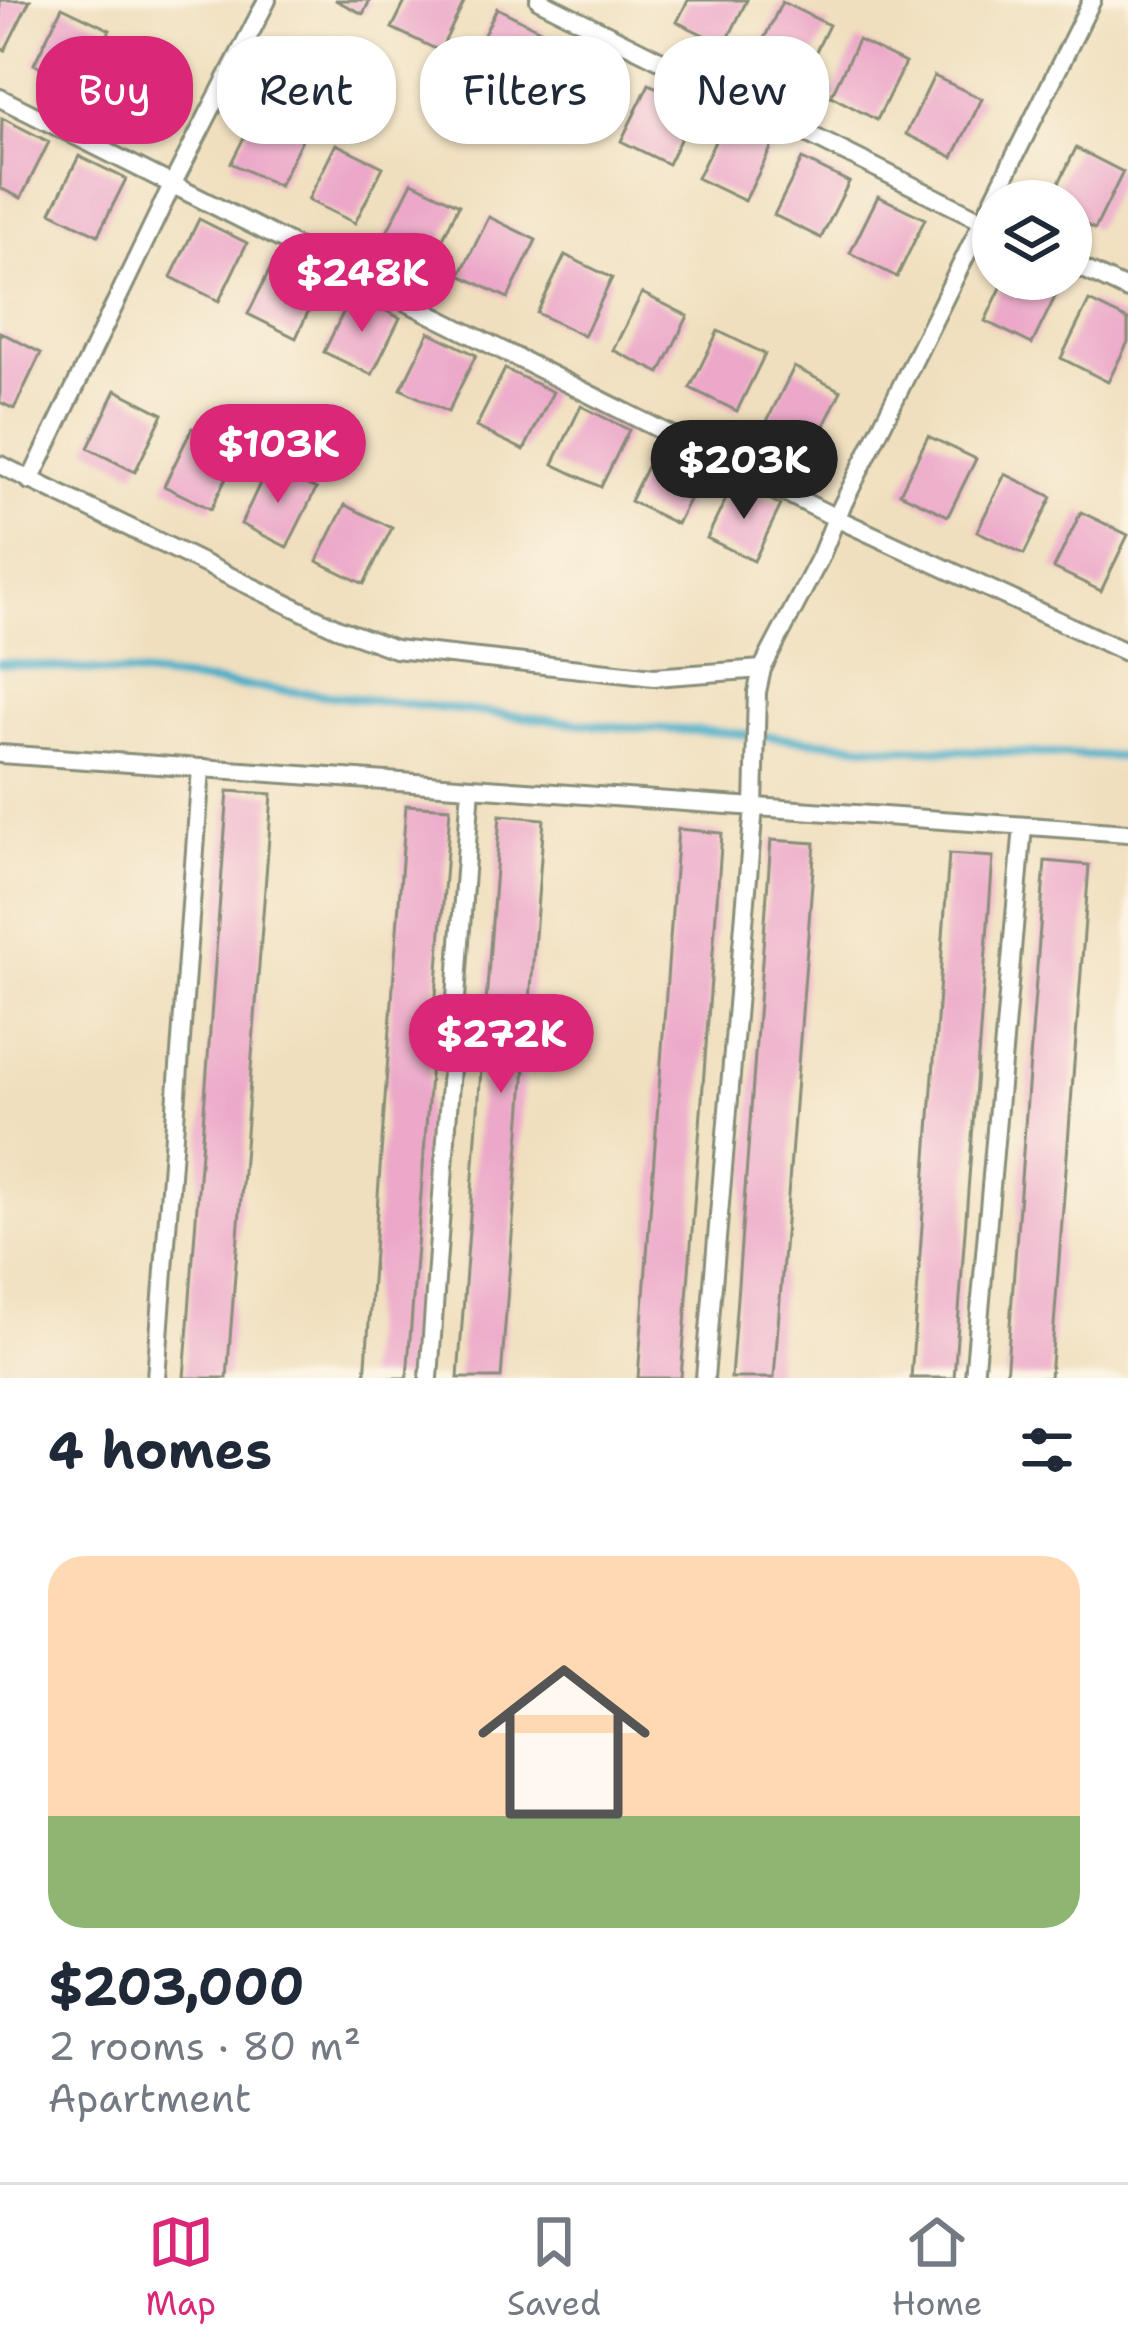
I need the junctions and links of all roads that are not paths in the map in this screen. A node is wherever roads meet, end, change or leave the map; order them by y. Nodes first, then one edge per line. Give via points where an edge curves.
1 (267, 0) edge
2 (539, 0) edge
3 (1093, 0) edge
4 (0, 98) edge
5 (1007, 180) edge
6 (173, 183) junction
7 (972, 216) edge
8 (972, 252) edge
9 (1092, 273) edge
10 (1128, 290) edge
11 (0, 466) edge
12 (31, 481) junction
13 (836, 518) junction
14 (1128, 653) edge
15 (762, 669) junction
16 (0, 754) edge
17 (201, 769) junction
18 (471, 788) junction
19 (754, 807) junction
20 (1023, 826) junction
21 (1128, 833) edge
22 (157, 1378) edge
23 (429, 1378) edge
24 (705, 1378) edge
25 (974, 1378) edge

1 - 6 lane
2 - 7 lane
3 - 5 lane
4 - 6 lane
6 - 12 lane
6 - 13 lane
8 - 13 lane
9 - 10 lane
11 - 12 lane
12 - 15 lane via 395,649 654,677
13 - 14 lane
13 - 15 lane
15 - 19 lane
16 - 17 lane
17 - 18 lane
17 - 22 lane
18 - 19 lane
18 - 23 lane
19 - 20 lane
19 - 24 lane
20 - 21 lane
20 - 25 lane

